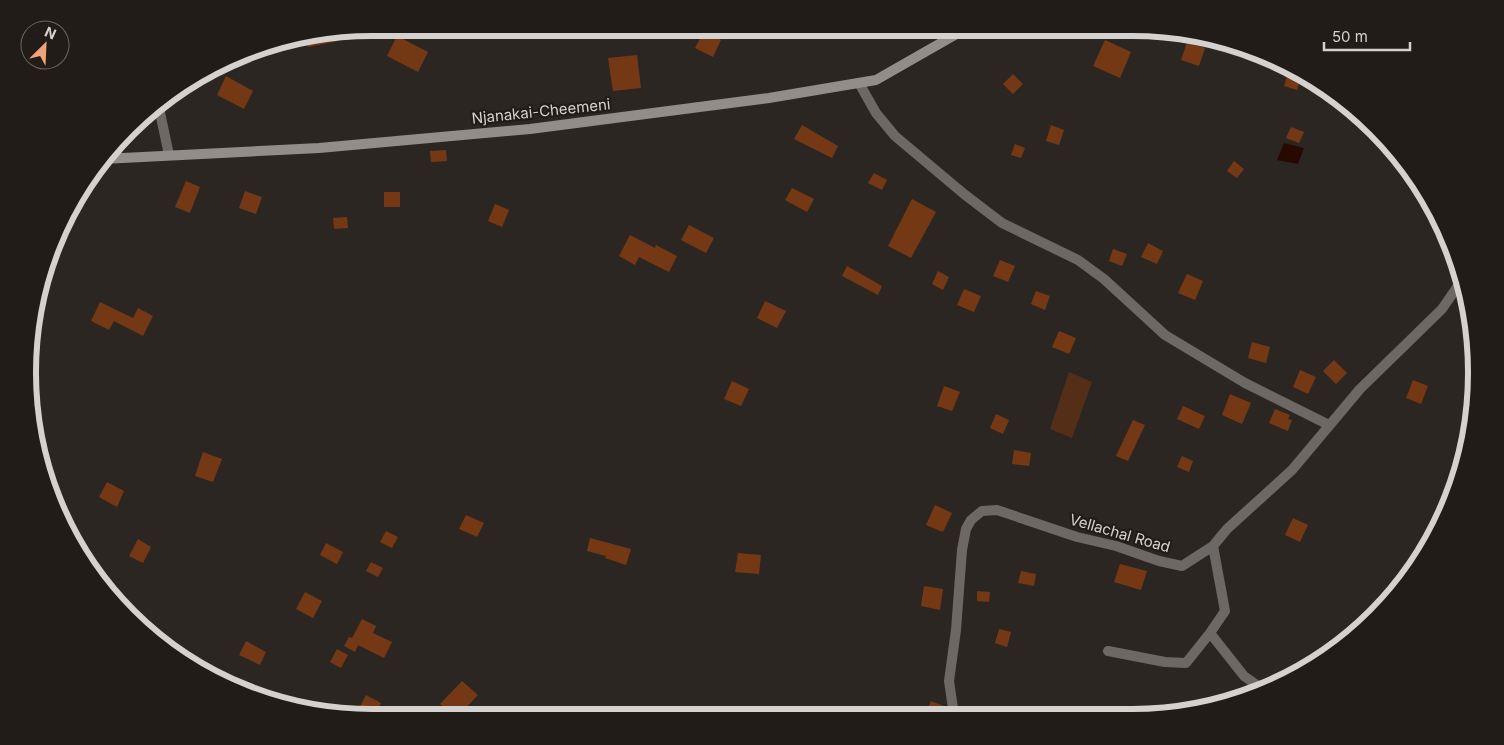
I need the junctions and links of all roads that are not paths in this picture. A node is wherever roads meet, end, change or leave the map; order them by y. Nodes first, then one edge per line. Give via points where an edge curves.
1 (953, 36) edge
2 (859, 83) junction
3 (160, 113) edge
4 (169, 155) junction
5 (114, 158) edge
6 (1457, 288) edge
7 (1329, 425) junction
8 (1213, 546) junction
9 (1210, 633) junction
10 (1108, 651) dead end
11 (1257, 684) edge
12 (953, 709) edge

1 - 2 main road, Njanakai-Cheemeni via 876,80
2 - 4 main road, Njanakai-Cheemeni via 530,129 319,148
2 - 7 street via 876,113 896,136 1002,223 1078,260 1165,334 1245,383
3 - 4 street
4 - 5 main road, Njanakai-Cheemeni
6 - 7 street, Vellachal Road via 1442,309 1360,389
7 - 8 street, Vellachal Road via 1292,470 1227,529
8 - 9 street via 1225,611
8 - 12 street, Vellachal Road via 1182,566 1077,537 997,510 982,511 969,524 962,550 949,681
9 - 10 street via 1186,663
9 - 11 street via 1244,676

